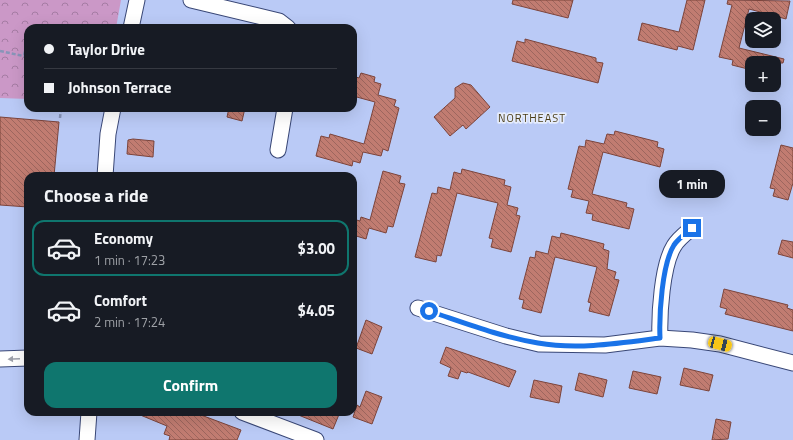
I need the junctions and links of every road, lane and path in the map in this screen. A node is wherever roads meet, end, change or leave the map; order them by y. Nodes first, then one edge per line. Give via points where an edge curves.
1 (137, 0) edge
2 (191, 0) edge
3 (132, 24) edge
4 (283, 24) edge
5 (0, 51) edge
6 (24, 55) edge
7 (61, 112) edge
8 (112, 112) edge
9 (284, 112) edge
10 (60, 118) dead end
11 (278, 150) dead end
12 (105, 172) edge
13 (692, 228) dead end
14 (418, 308) dead end
15 (660, 338) junction
16 (24, 358) edge
17 (0, 360) edge
18 (793, 363) edge
19 (89, 416) edge
20 (253, 416) edge
21 (87, 440) edge
22 (316, 440) edge

1 - 3 street
2 - 4 street
5 - 6 path
7 - 10 path
8 - 12 street
9 - 11 street
13 - 15 street via 674,245 668,263 659,317
14 - 15 street via 539,344 605,345
15 - 18 street via 720,344
16 -> 17 street
19 - 21 street
20 - 22 street

